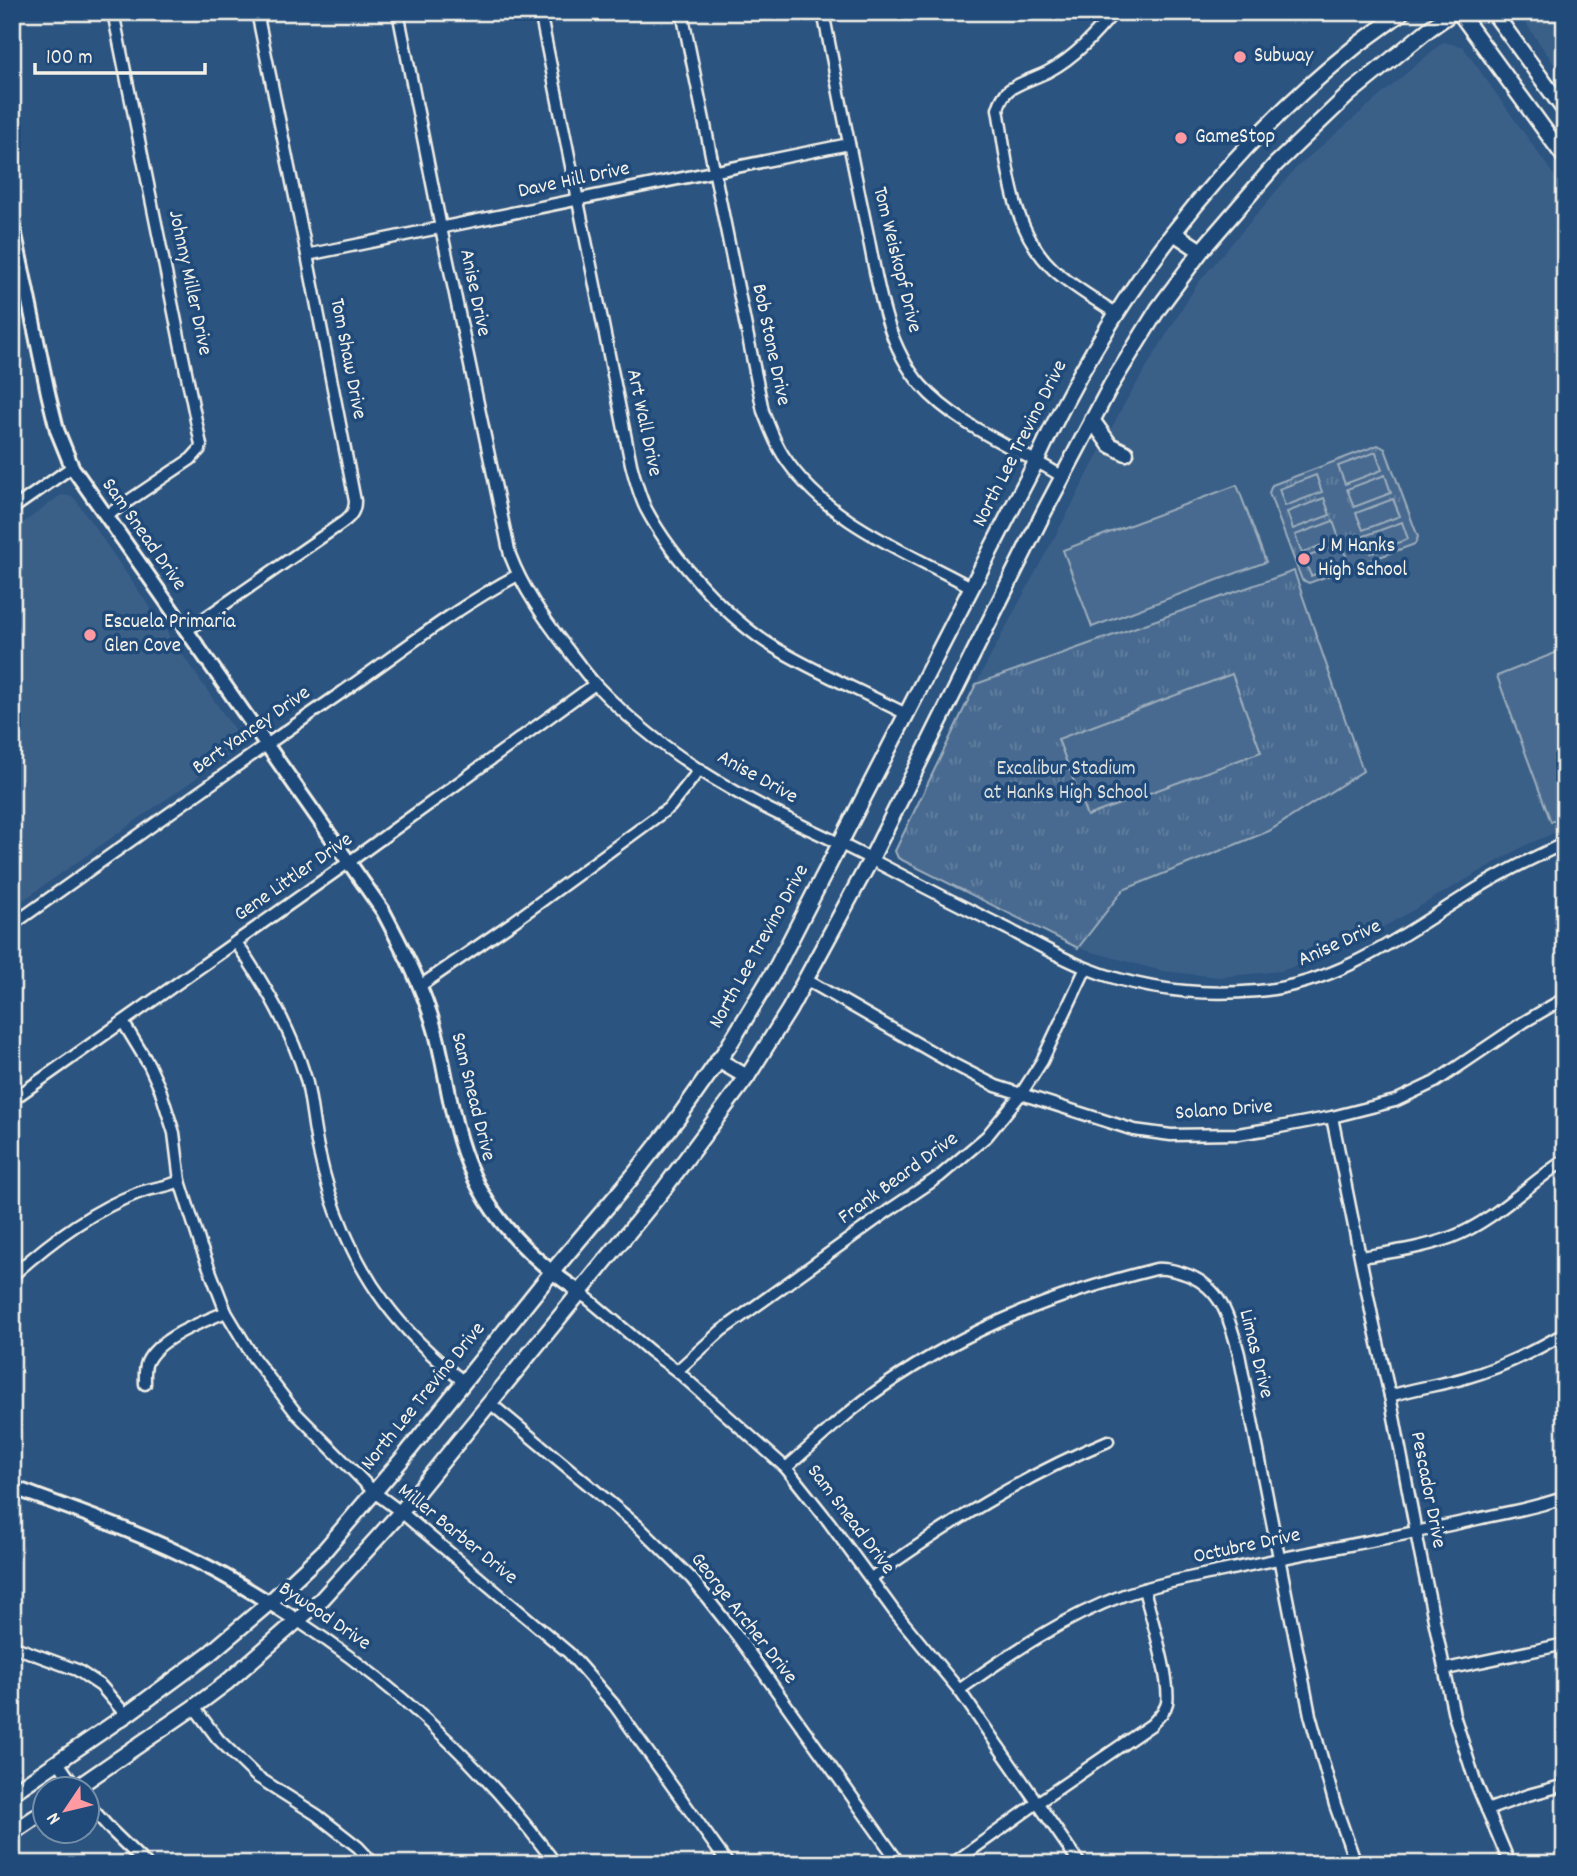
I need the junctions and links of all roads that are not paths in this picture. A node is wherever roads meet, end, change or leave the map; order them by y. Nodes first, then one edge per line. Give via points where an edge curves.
1 (113, 12) edge
2 (257, 12) edge
3 (398, 12) edge
4 (540, 12) edge
5 (682, 12) edge
6 (823, 12) edge
7 (1114, 12) edge
8 (1402, 12) edge
9 (1453, 12) edge
10 (1459, 12) edge
11 (1493, 12) edge
12 (1565, 111) edge
13 (849, 144) junction
14 (1565, 158) edge
15 (715, 172) junction
16 (578, 200) junction
17 (12, 220) edge
18 (441, 228) junction
19 (1174, 233) junction
20 (1201, 251) junction
21 (307, 255) junction
22 (1117, 314) junction
23 (1092, 420) junction
24 (1126, 453) dead end
25 (1037, 460) junction
26 (72, 467) junction
27 (1063, 477) junction
28 (12, 509) edge
29 (106, 516) junction
30 (518, 575) junction
31 (971, 587) junction
32 (186, 631) junction
33 (595, 684) junction
34 (906, 714) junction
35 (265, 746) junction
36 (700, 769) junction
37 (1565, 843) edge
38 (841, 844) junction
39 (871, 859) junction
40 (349, 862) junction
41 (12, 925) edge
42 (236, 942) junction
43 (1086, 968) junction
44 (805, 979) junction
45 (420, 986) junction
46 (1565, 998) edge
47 (122, 1022) junction
48 (718, 1060) junction
49 (747, 1077) junction
50 (1021, 1094) junction
51 (12, 1100) edge
52 (1332, 1117) junction
53 (1565, 1160) edge
54 (180, 1181) junction
55 (1361, 1257) junction
56 (551, 1273) junction
57 (12, 1276) edge
58 (580, 1292) junction
59 (226, 1312) junction
60 (1565, 1333) edge
61 (677, 1371) junction
62 (464, 1382) junction
63 (145, 1384) dead end
64 (1390, 1396) junction
65 (490, 1403) junction
66 (1108, 1441) dead end
67 (786, 1468) junction
68 (12, 1487) edge
69 (374, 1492) junction
70 (1565, 1497) edge
71 (401, 1512) junction
72 (1416, 1532) junction
73 (1279, 1559) junction
74 (871, 1578) junction
75 (1144, 1589) junction
76 (269, 1603) junction
77 (298, 1621) junction
78 (1565, 1644) edge
79 (12, 1646) edge
80 (1446, 1669) junction
81 (959, 1690) junction
82 (194, 1707) junction
83 (126, 1715) junction
84 (58, 1762) junction
85 (66, 1774) edge
86 (96, 1774) edge
87 (1565, 1785) edge
88 (12, 1793) edge
89 (1037, 1803) junction
90 (1487, 1810) junction
91 (32, 1819) edge
92 (102, 1820) edge
93 (12, 1833) edge
94 (146, 1864) edge
95 (374, 1864) edge
96 (556, 1864) edge
97 (728, 1864) edge
98 (900, 1864) edge
99 (951, 1864) edge
100 (1080, 1864) edge
101 (1356, 1864) edge
102 (1510, 1864) edge

1 - 29 street, Johnny Miller Drive via 201,444 191,459
2 - 21 street, Tom Shaw Drive
3 - 18 street, Anise Drive
4 - 16 street, Art Wall Drive
5 - 15 street, Bob Stone Drive
6 - 13 street, Tom Weiskopf Drive
7 - 22 street via 1075,54 1010,89 998,109 1013,197 1034,245 1055,271
8 - 19 main road, North Lee Trevino Drive via 1355,47 1264,130
9 - 20 main road via 1312,128
10 - 14 main road
11 - 12 main road
13 - 15 street, Dave Hill Drive
13 - 25 street, Tom Weiskopf Drive via 885,310 910,370 935,399 961,419
15 - 16 street, Dave Hill Drive
15 - 31 street, Bob Stone Drive via 763,411 782,453 816,494 854,524
16 - 18 street, Dave Hill Drive
16 - 34 street, Art Wall Drive via 631,464 659,533 715,599 775,648
17 - 26 street, Sam Snead Drive via 48,393
18 - 21 street, Dave Hill Drive
18 - 30 street, Anise Drive via 501,517
19 - 20 main road
19 - 22 main road, North Lee Trevino Drive
20 - 23 main road via 1132,348
21 - 32 street, Tom Shaw Drive via 354,512
22 - 25 main road, North Lee Trevino Drive
23 - 24 main road via 1110,445
23 - 27 main road
25 - 27 street, Tom Weiskopf Drive
25 - 31 main road, North Lee Trevino Drive
26 - 28 street
26 - 29 street, Sam Snead Drive
27 - 39 main road
29 - 32 street, Sam Snead Drive
30 - 33 street, Anise Drive
30 - 35 street, Bert Yancey Drive via 492,588
31 - 34 main road, North Lee Trevino Drive
32 - 35 street, Sam Snead Drive
33 - 36 street, Anise Drive via 633,720
33 - 40 street, Gene Littler Drive
34 - 38 main road, North Lee Trevino Drive
35 - 40 street, Sam Snead Drive
35 - 41 street, Bert Yancey Drive
36 - 38 street, Anise Drive
36 - 45 street via 670,807
37 - 43 street, Anise Drive via 1502,874 1376,953 1295,985 1206,993 1118,980
38 - 39 street, Anise Drive
38 - 48 main road, North Lee Trevino Drive via 776,968
39 - 43 street, Anise Drive
39 - 44 main road
40 - 42 street, Gene Littler Drive
40 - 45 street, Sam Snead Drive via 383,911
42 - 47 street, Gene Littler Drive
42 - 62 street via 288,1033 305,1078 326,1181 361,1264 401,1322
43 - 50 street, Frank Beard Drive via 1042,1061
44 - 49 main road
44 - 50 street, Solano Drive via 953,1064
45 - 56 street, Sam Snead Drive via 443,1060 464,1158 477,1187 507,1231
46 - 52 street, Solano Drive via 1435,1082 1395,1101
47 - 51 street, Gene Littler Drive
47 - 54 street, Miller Barber Drive via 160,1089 174,1133
48 - 49 main road
48 - 56 main road, North Lee Trevino Drive via 633,1177
49 - 58 main road
50 - 52 street, Solano Drive via 1134,1130 1171,1135 1238,1134
50 - 61 street, Frank Beard Drive via 968,1154 721,1331
52 - 55 street, Pescador Drive
53 - 55 street via 1453,1237
54 - 57 street via 116,1203 65,1233
54 - 59 street, Miller Barber Drive
55 - 64 street, Pescador Drive
56 - 58 street, Sam Snead Drive
56 - 62 main road, North Lee Trevino Drive
58 - 61 street, Sam Snead Drive
58 - 65 main road
59 - 63 street via 154,1350 146,1364
59 - 69 street, Miller Barber Drive via 296,1413
60 - 64 street via 1487,1372
61 - 67 street, Sam Snead Drive
62 - 69 main road, North Lee Trevino Drive
64 - 72 street, Pescador Drive
65 - 71 main road
65 - 98 street, George Archer Drive via 638,1526 692,1579
66 - 74 street via 1003,1492
67 - 73 street, Limas Drive via 883,1387 964,1337 1071,1292 1170,1269 1207,1287 1228,1313
67 - 74 street, Sam Snead Drive
68 - 76 street, Bywood Drive via 176,1552 238,1582
69 - 71 street, Miller Barber Drive
69 - 76 main road, North Lee Trevino Drive via 323,1552
70 - 72 street, Octubre Drive
71 - 77 main road
71 - 97 street, Miller Barber Drive via 569,1653 615,1706
72 - 73 street, Octubre Drive
72 - 80 street, Pescador Drive
73 - 75 street, Octubre Drive
73 - 101 street, Limas Drive via 1310,1715
74 - 81 street, Sam Snead Drive
75 - 81 street, Octubre Drive via 1060,1624
75 - 89 street via 1164,1673 1166,1706 1151,1724
76 - 77 street, Bywood Drive
76 - 83 main road, North Lee Trevino Drive
77 - 82 main road
77 - 96 street, Bywood Drive via 367,1668 429,1723 500,1794
78 - 80 street
79 - 83 street via 77,1670 101,1686
80 - 90 street, Pescador Drive via 1464,1751
81 - 89 street, Sam Snead Drive
82 - 86 main road
82 - 95 street via 218,1739 256,1776 317,1815
83 - 84 main road, North Lee Trevino Drive
84 - 85 street
84 - 88 main road, North Lee Trevino Drive
87 - 90 street
89 - 99 street
89 - 100 street, Sam Snead Drive
90 - 102 street, Pescador Drive
91 - 93 main road
92 - 94 street

